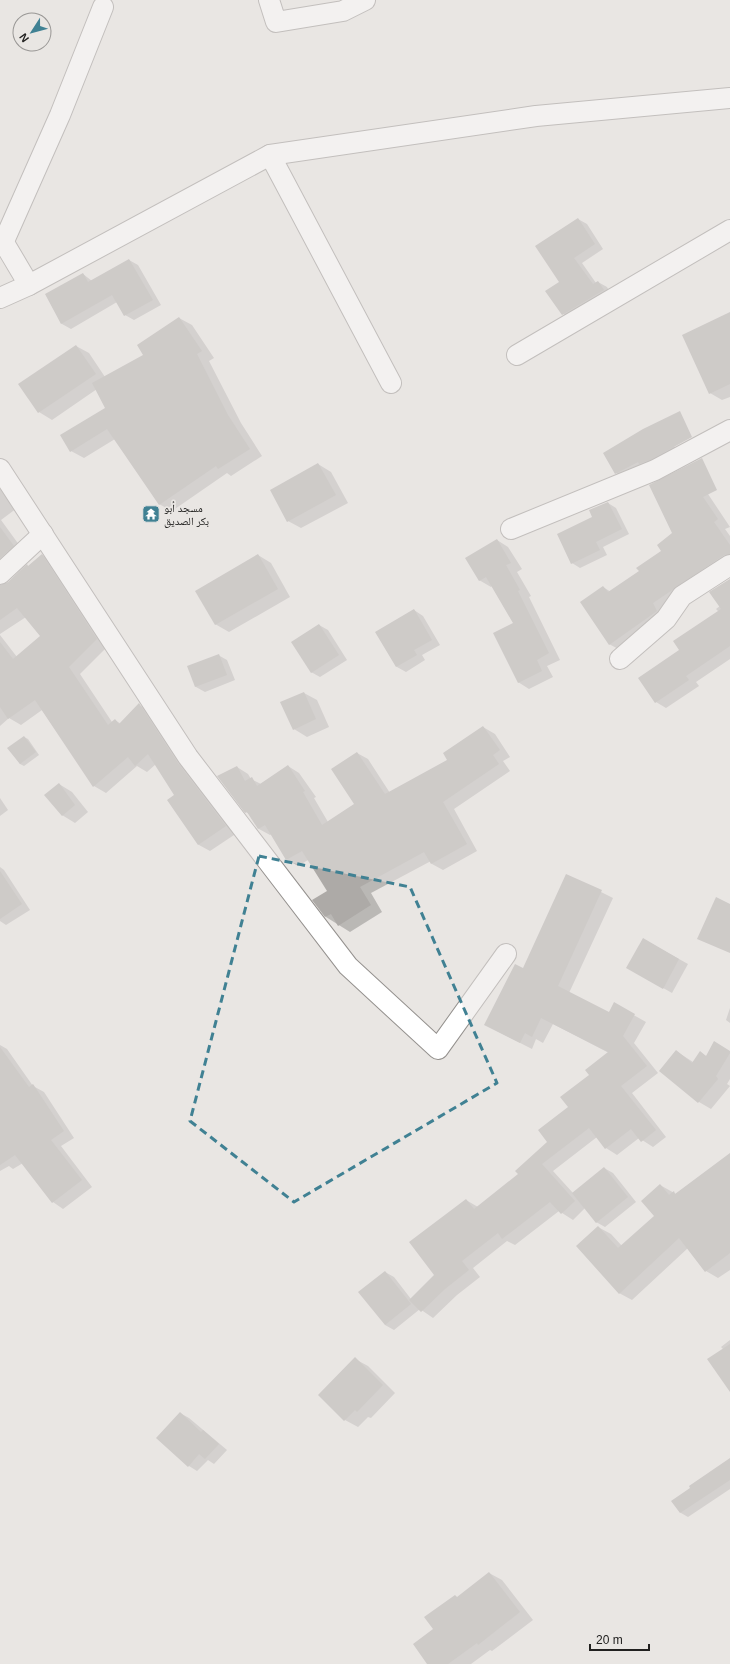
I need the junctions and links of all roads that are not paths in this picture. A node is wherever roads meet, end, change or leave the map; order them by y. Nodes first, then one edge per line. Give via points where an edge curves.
1 (269, 0) edge
2 (365, 0) edge
3 (103, 7) dead end
4 (730, 98) edge
5 (270, 155) junction
6 (730, 230) edge
7 (2, 238) edge
8 (29, 285) junction
9 (0, 298) edge
10 (517, 355) dead end
11 (391, 383) dead end
12 (730, 430) edge
13 (0, 469) edge
14 (511, 529) dead end
15 (42, 534) junction
16 (730, 564) edge
17 (0, 574) edge
18 (620, 659) dead end
19 (506, 954) dead end

1 - 2 street via 276,22 343,11
3 - 7 street via 60,115
4 - 5 street via 536,116
5 - 8 street
5 - 11 street
6 - 10 street
7 - 8 street
8 - 9 street
12 - 14 street via 655,470
13 - 15 street
15 - 17 street
15 - 19 street via 188,757 348,966 438,1049
16 - 18 street via 682,596 666,619

